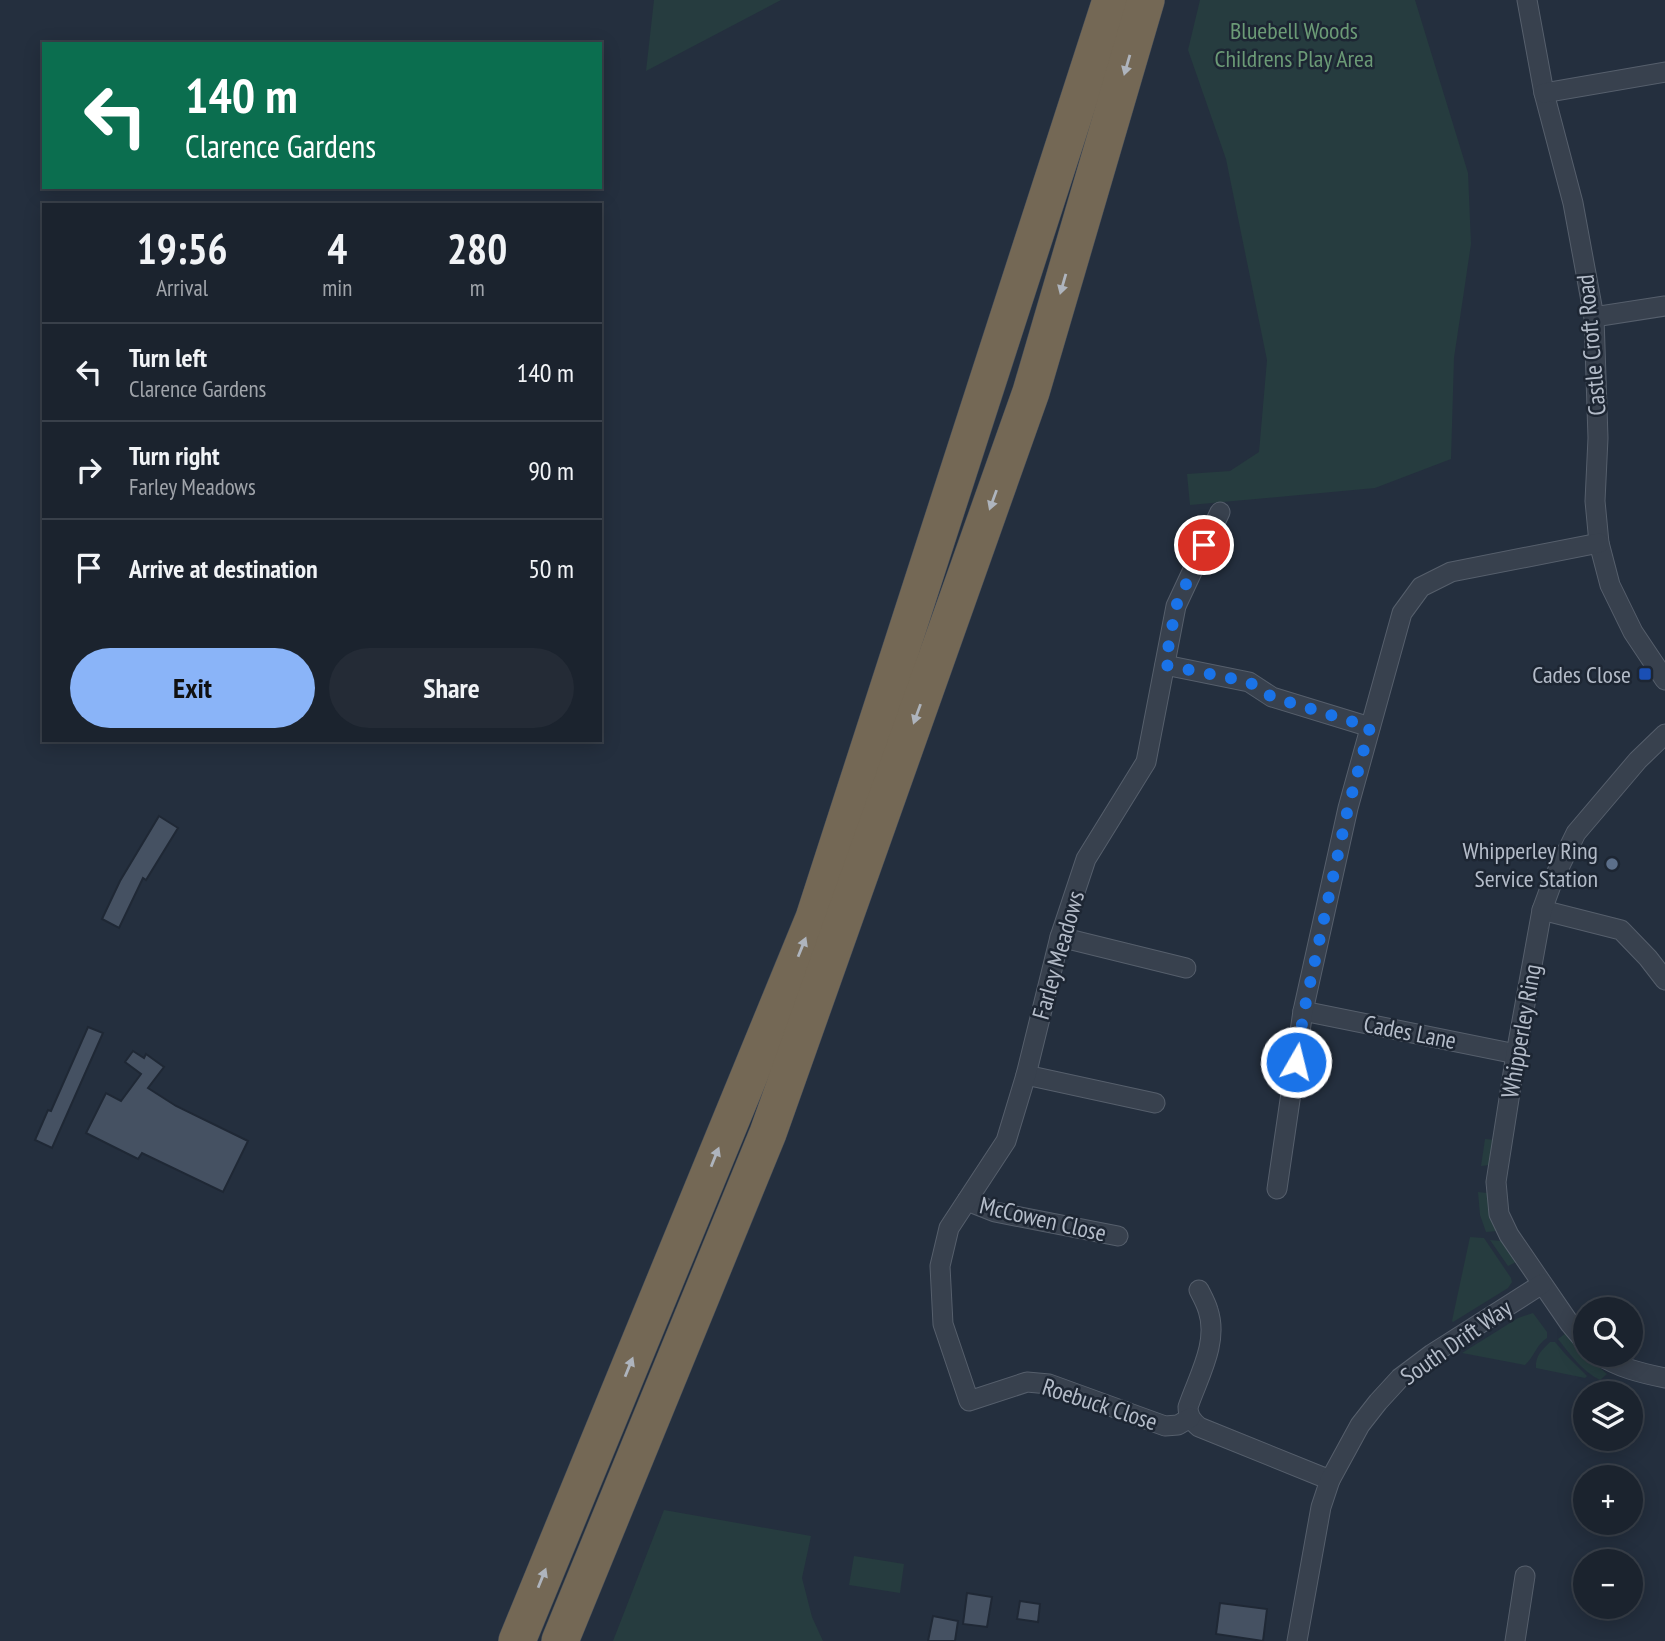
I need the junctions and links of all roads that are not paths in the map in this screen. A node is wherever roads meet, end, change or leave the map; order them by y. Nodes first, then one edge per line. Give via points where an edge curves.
1 (1111, 0) edge
2 (1146, 0) edge
3 (1527, 0) edge
4 (1665, 72) edge
5 (1544, 93) junction
6 (1665, 306) edge
7 (1594, 317) junction
8 (1220, 512) dead end
9 (1600, 543) junction
10 (1165, 665) junction
11 (1665, 680) edge
12 (1370, 727) junction
13 (1665, 734) edge
14 (1542, 910) junction
15 (1060, 937) junction
16 (1186, 968) dead end
17 (1665, 980) edge
18 (1304, 1011) junction
19 (1516, 1054) junction
20 (1026, 1075) junction
21 (1155, 1103) dead end
22 (1277, 1189) dead end
23 (967, 1201) junction
24 (1118, 1236) dead end
25 (1542, 1284) junction
26 (1199, 1290) dead end
27 (1573, 1328) edge
28 (1623, 1367) edge
29 (1665, 1377) edge
30 (969, 1401) joint
31 (1190, 1418) junction
32 (1330, 1480) junction
33 (1525, 1576) dead end
34 (517, 1641) edge
35 (560, 1641) edge
36 (1297, 1641) edge
37 (1515, 1641) edge

34 -> 1 highway via 814,918
2 -> 35 highway via 1031,392 763,1149
3 - 5 street, Castle Croft Road
4 - 5 street
5 - 7 street, Castle Croft Road via 1573,203
6 - 7 street
7 - 9 street, Castle Croft Road via 1595,501
8 - 10 street, Farley Meadows via 1176,606
9 - 11 street, Castle Croft Road via 1610,585 1633,632
9 - 12 street via 1451,572 1421,587 1402,613
10 - 12 street via 1249,682 1272,697
10 - 15 street, Farley Meadows via 1146,762 1086,859
12 - 18 street
13 - 14 street, Whipperley Ring via 1576,833
14 - 17 street via 1621,930
14 - 19 street, Whipperley Ring
15 - 16 street
15 - 20 street, Farley Meadows
18 - 19 street, Cades Lane
18 - 22 street
19 - 25 street, Whipperley Ring via 1496,1196 1503,1224
20 - 21 street
20 - 23 street, Farley Meadows via 1006,1141
23 - 24 street, McCowen Close via 995,1212
23 - 30 street, Farley Meadows via 949,1228 940,1266 943,1324
25 - 27 street, Whipperley Ring
25 - 32 street, South Drift Way via 1400,1378 1360,1425
26 - 31 street, Roebuck Close via 1212,1328 1188,1407
28 - 29 street
30 - 31 street, Roebuck Close via 1037,1382 1165,1426
31 - 32 street, Roebuck Close via 1199,1427
32 - 36 street, South Drift Way
33 - 37 street

